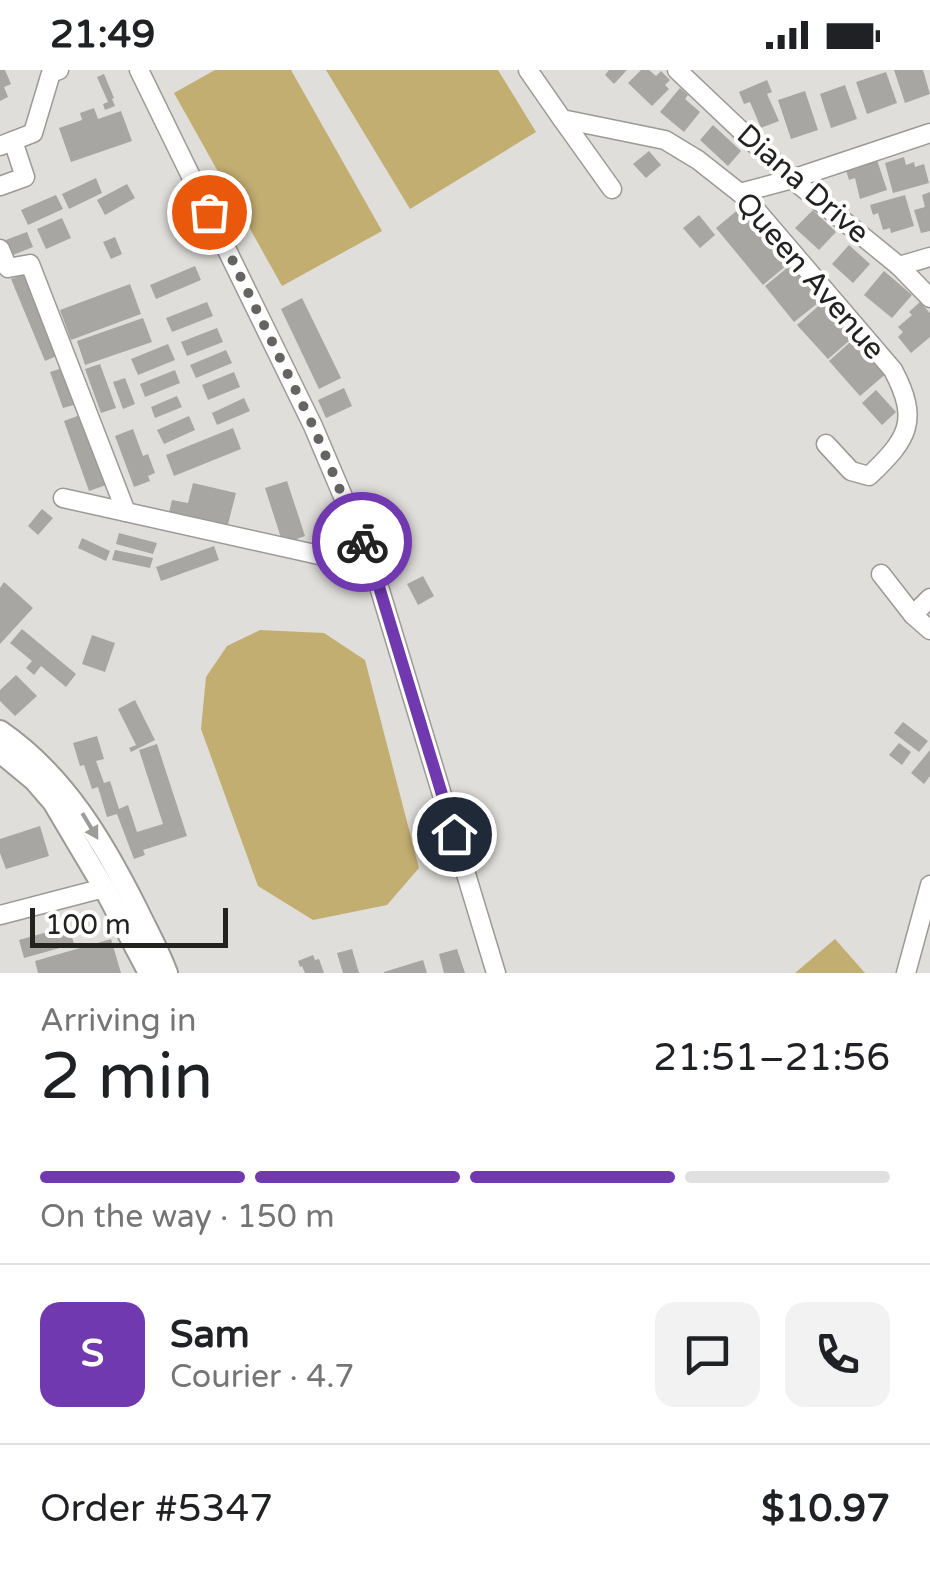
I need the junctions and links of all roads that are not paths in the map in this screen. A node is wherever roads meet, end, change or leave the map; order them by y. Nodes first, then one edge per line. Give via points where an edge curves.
1 (59, 70) edge
2 (139, 70) edge
3 (528, 70) edge
4 (677, 70) edge
5 (562, 119) junction
6 (930, 133) edge
7 (6, 143) edge
8 (792, 179) junction
9 (0, 186) edge
10 (612, 189) dead end
11 (740, 193) junction
12 (0, 249) edge
13 (930, 257) edge
14 (899, 266) junction
15 (930, 298) edge
16 (826, 444) dead end
17 (63, 498) dead end
18 (126, 512) junction
19 (373, 567) junction
20 (881, 574) dead end
21 (930, 598) edge
22 (913, 615) junction
23 (930, 630) edge
24 (0, 731) edge
25 (0, 752) edge
26 (930, 885) edge
27 (104, 888) junction
28 (0, 915) edge
29 (149, 973) edge
30 (167, 973) edge
31 (496, 973) edge
32 (906, 973) edge

1 - 7 street via 51,73 33,133
2 - 19 street via 313,426
3 - 5 street
4 - 8 street, Diana Drive
5 - 10 street
5 - 11 street, Queen Avenue via 665,140
6 - 8 street
7 - 9 street via 24,177
8 - 11 street
8 - 14 street, Diana Drive
11 - 16 street, Queen Avenue via 893,370 907,396 907,431 869,476 851,471
12 - 18 street via 8,268 30,264
13 - 14 street
14 - 15 street, Diana Drive
17 - 18 street
18 - 19 street
19 - 31 street
20 - 22 street
21 - 22 street
22 - 23 street
24 -> 30 main road via 79,808
25 - 27 main road via 53,802
26 - 32 street
27 - 28 street
27 - 29 main road

